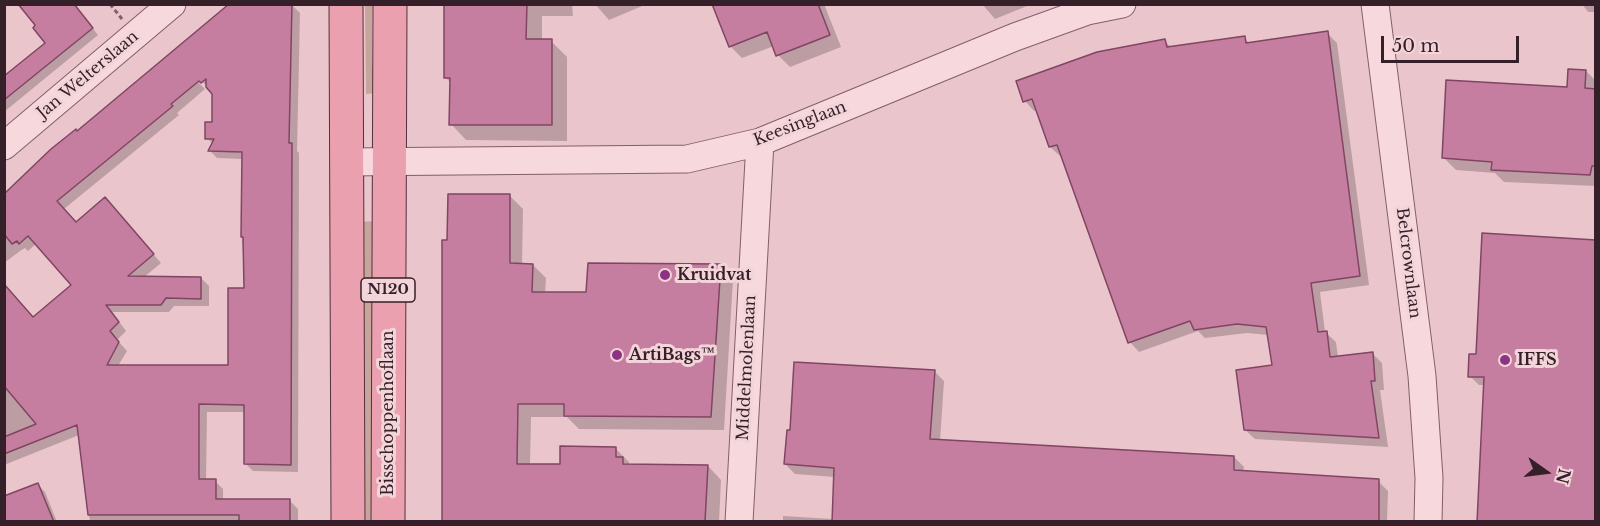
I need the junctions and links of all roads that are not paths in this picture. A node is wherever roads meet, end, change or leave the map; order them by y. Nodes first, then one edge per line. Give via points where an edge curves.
1 (172, 4) edge
2 (346, 4) edge
3 (390, 4) edge
4 (1122, 4) edge
5 (1375, 4) edge
6 (760, 142) junction
7 (4, 146) edge
8 (388, 160) junction
9 (345, 162) junction
10 (348, 522) edge
11 (388, 522) edge
12 (739, 522) edge
13 (1428, 522) edge

1 - 7 street, Jan Welterslaan
2 - 9 main road, N120
3 - 8 main road, Bisschoppenhoflaan / N120
4 - 6 street, Keesinglaan via 1087,11 1016,37
5 - 13 street, Belcrownlaan via 1422,376
6 - 8 street, Keesinglaan via 687,159
6 - 12 street, Middelmolenlaan
8 - 9 street
8 - 11 main road, Bisschoppenhoflaan / N120
9 - 10 main road, N120

